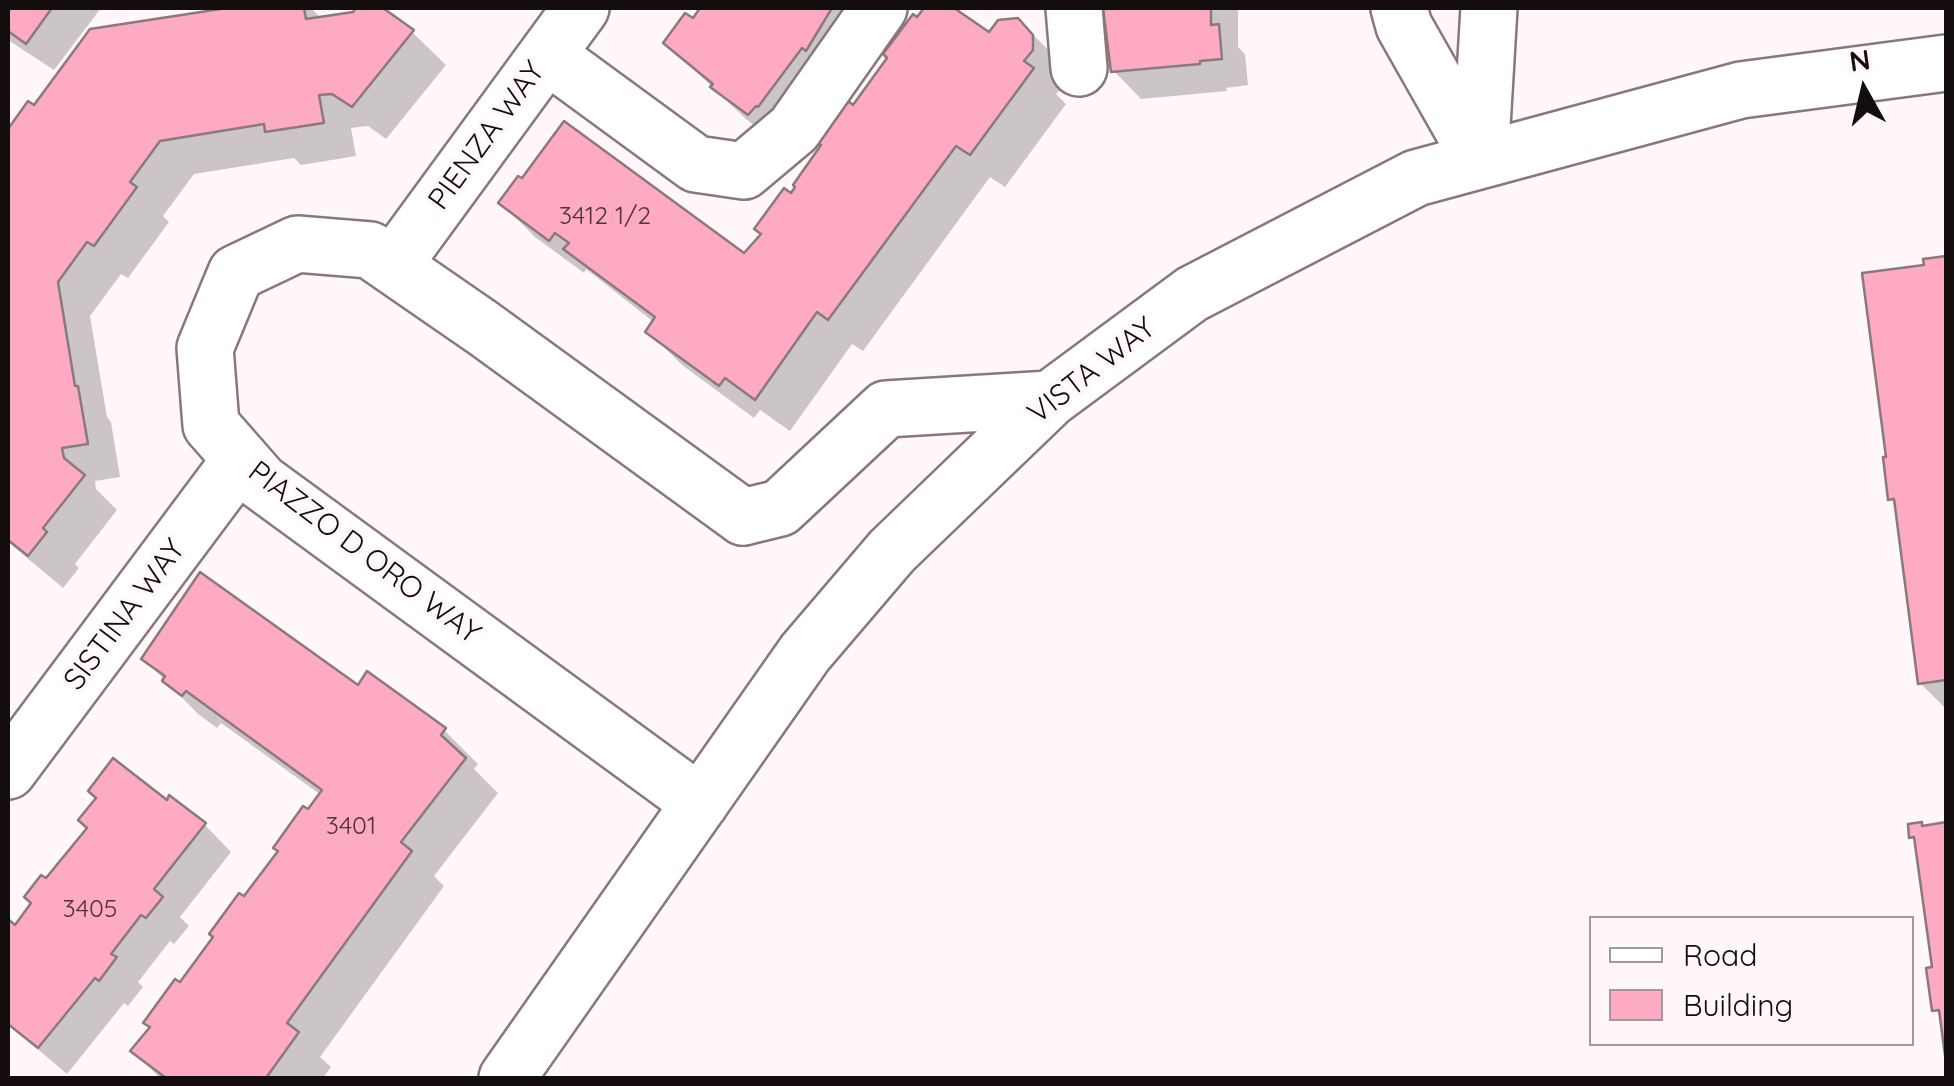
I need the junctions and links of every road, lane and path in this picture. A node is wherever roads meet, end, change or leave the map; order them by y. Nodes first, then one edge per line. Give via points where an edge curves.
1 (581, 8) edge
2 (879, 8) edge
3 (1074, 8) edge
4 (1399, 8) edge
5 (1490, 8) edge
6 (547, 55) junction
7 (1946, 63) edge
8 (1080, 68) dead end
9 (1480, 160) junction
10 (393, 265) junction
11 (1050, 399) junction
12 (241, 459) junction
13 (8, 771) edge
14 (700, 803) junction
15 (507, 1078) edge

1 - 6 main road, PIENZA WAY
2 - 6 main road via 794,129 744,171 696,164
3 - 8 main road
4 - 9 main road
5 - 9 main road
6 - 10 main road, PIENZA WAY
7 - 9 main road, VISTA WAY via 1741,90
9 - 11 main road, VISTA WAY via 1416,178 1192,294
10 - 11 main road, PIAZZO D ORO WAY via 743,517 780,508 886,409
10 - 12 main road, PIAZZO D ORO WAY via 370,250 298,244 236,274 205,348 211,425
11 - 14 main road, VISTA WAY via 892,552 806,653
12 - 13 main road, SISTINA WAY
12 - 14 main road, PIAZZO D ORO WAY via 261,482
14 - 15 main road, VISTA WAY

